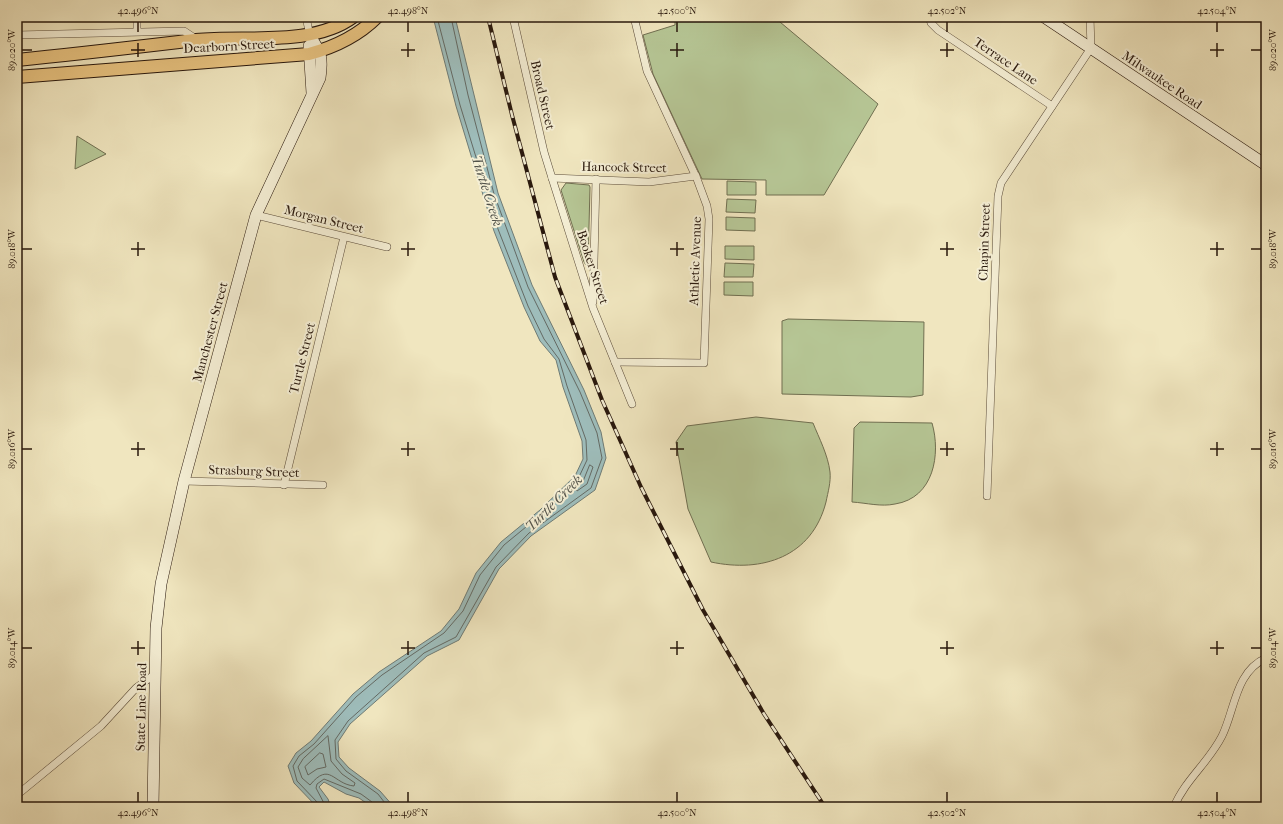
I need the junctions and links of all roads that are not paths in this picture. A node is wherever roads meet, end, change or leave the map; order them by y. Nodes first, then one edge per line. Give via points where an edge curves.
1 (137, 17) edge
2 (306, 17) edge
3 (353, 17) edge
4 (377, 17) edge
5 (513, 17) edge
6 (634, 17) edge
7 (1044, 17) edge
8 (1090, 17) edge
9 (929, 18) edge
10 (137, 31) junction
11 (17, 35) edge
12 (310, 36) junction
13 (197, 40) junction
14 (1091, 48) junction
15 (315, 52) junction
16 (17, 60) edge
17 (17, 77) edge
18 (1052, 106) junction
19 (1266, 165) edge
20 (696, 176) junction
21 (552, 178) junction
22 (596, 179) junction
23 (256, 215) junction
24 (344, 237) junction
25 (387, 247) dead end
26 (593, 308) junction
27 (615, 362) junction
28 (632, 404) dead end
29 (184, 481) junction
30 (284, 485) junction
31 (323, 485) dead end
32 (987, 496) dead end
33 (161, 584) joint
34 (1266, 658) edge
35 (155, 674) junction
36 (17, 795) edge
37 (153, 807) edge
38 (1174, 807) edge

1 - 10 street
2 - 12 street
3 - 12 main road, Dearborn Street
4 - 15 main road, Dearborn Street via 358,34 340,44
5 - 21 street, Broad Street
6 - 20 street, Athletic Avenue via 647,71
7 - 14 street, Milwaukee Road
8 - 14 street
9 - 18 street, Terrace Lane via 938,30
10 - 11 street
10 - 13 street via 184,31
12 - 13 main road, Dearborn Street
12 - 15 street, Manchester Street
13 - 16 main road, Dearborn Street
14 - 18 street, Chapin Street
14 - 19 street, Milwaukee Road
15 - 17 main road, Dearborn Street
15 - 23 street, Manchester Street via 312,97
18 - 32 street, Chapin Street via 1001,183 998,196
20 - 22 street, Hancock Street via 649,182
20 - 27 street, Athletic Avenue via 707,206 708,219 704,363
21 - 22 street, Hancock Street
21 - 26 street, Booker Street
22 - 26 street
23 - 24 street, Morgan Street
23 - 29 street, Manchester Street
24 - 25 street, Morgan Street
24 - 30 street, Turtle Street
26 - 27 street, Booker Street
27 - 28 street
29 - 30 street, Strasburg Street
29 - 33 street, Manchester Street
30 - 31 street, Strasburg Street
33 - 35 street, State Line Road via 156,628
34 - 38 street via 1250,671 1240,684 1222,736 1188,781
35 - 36 street via 136,688 101,726
35 - 37 street, State Line Road

